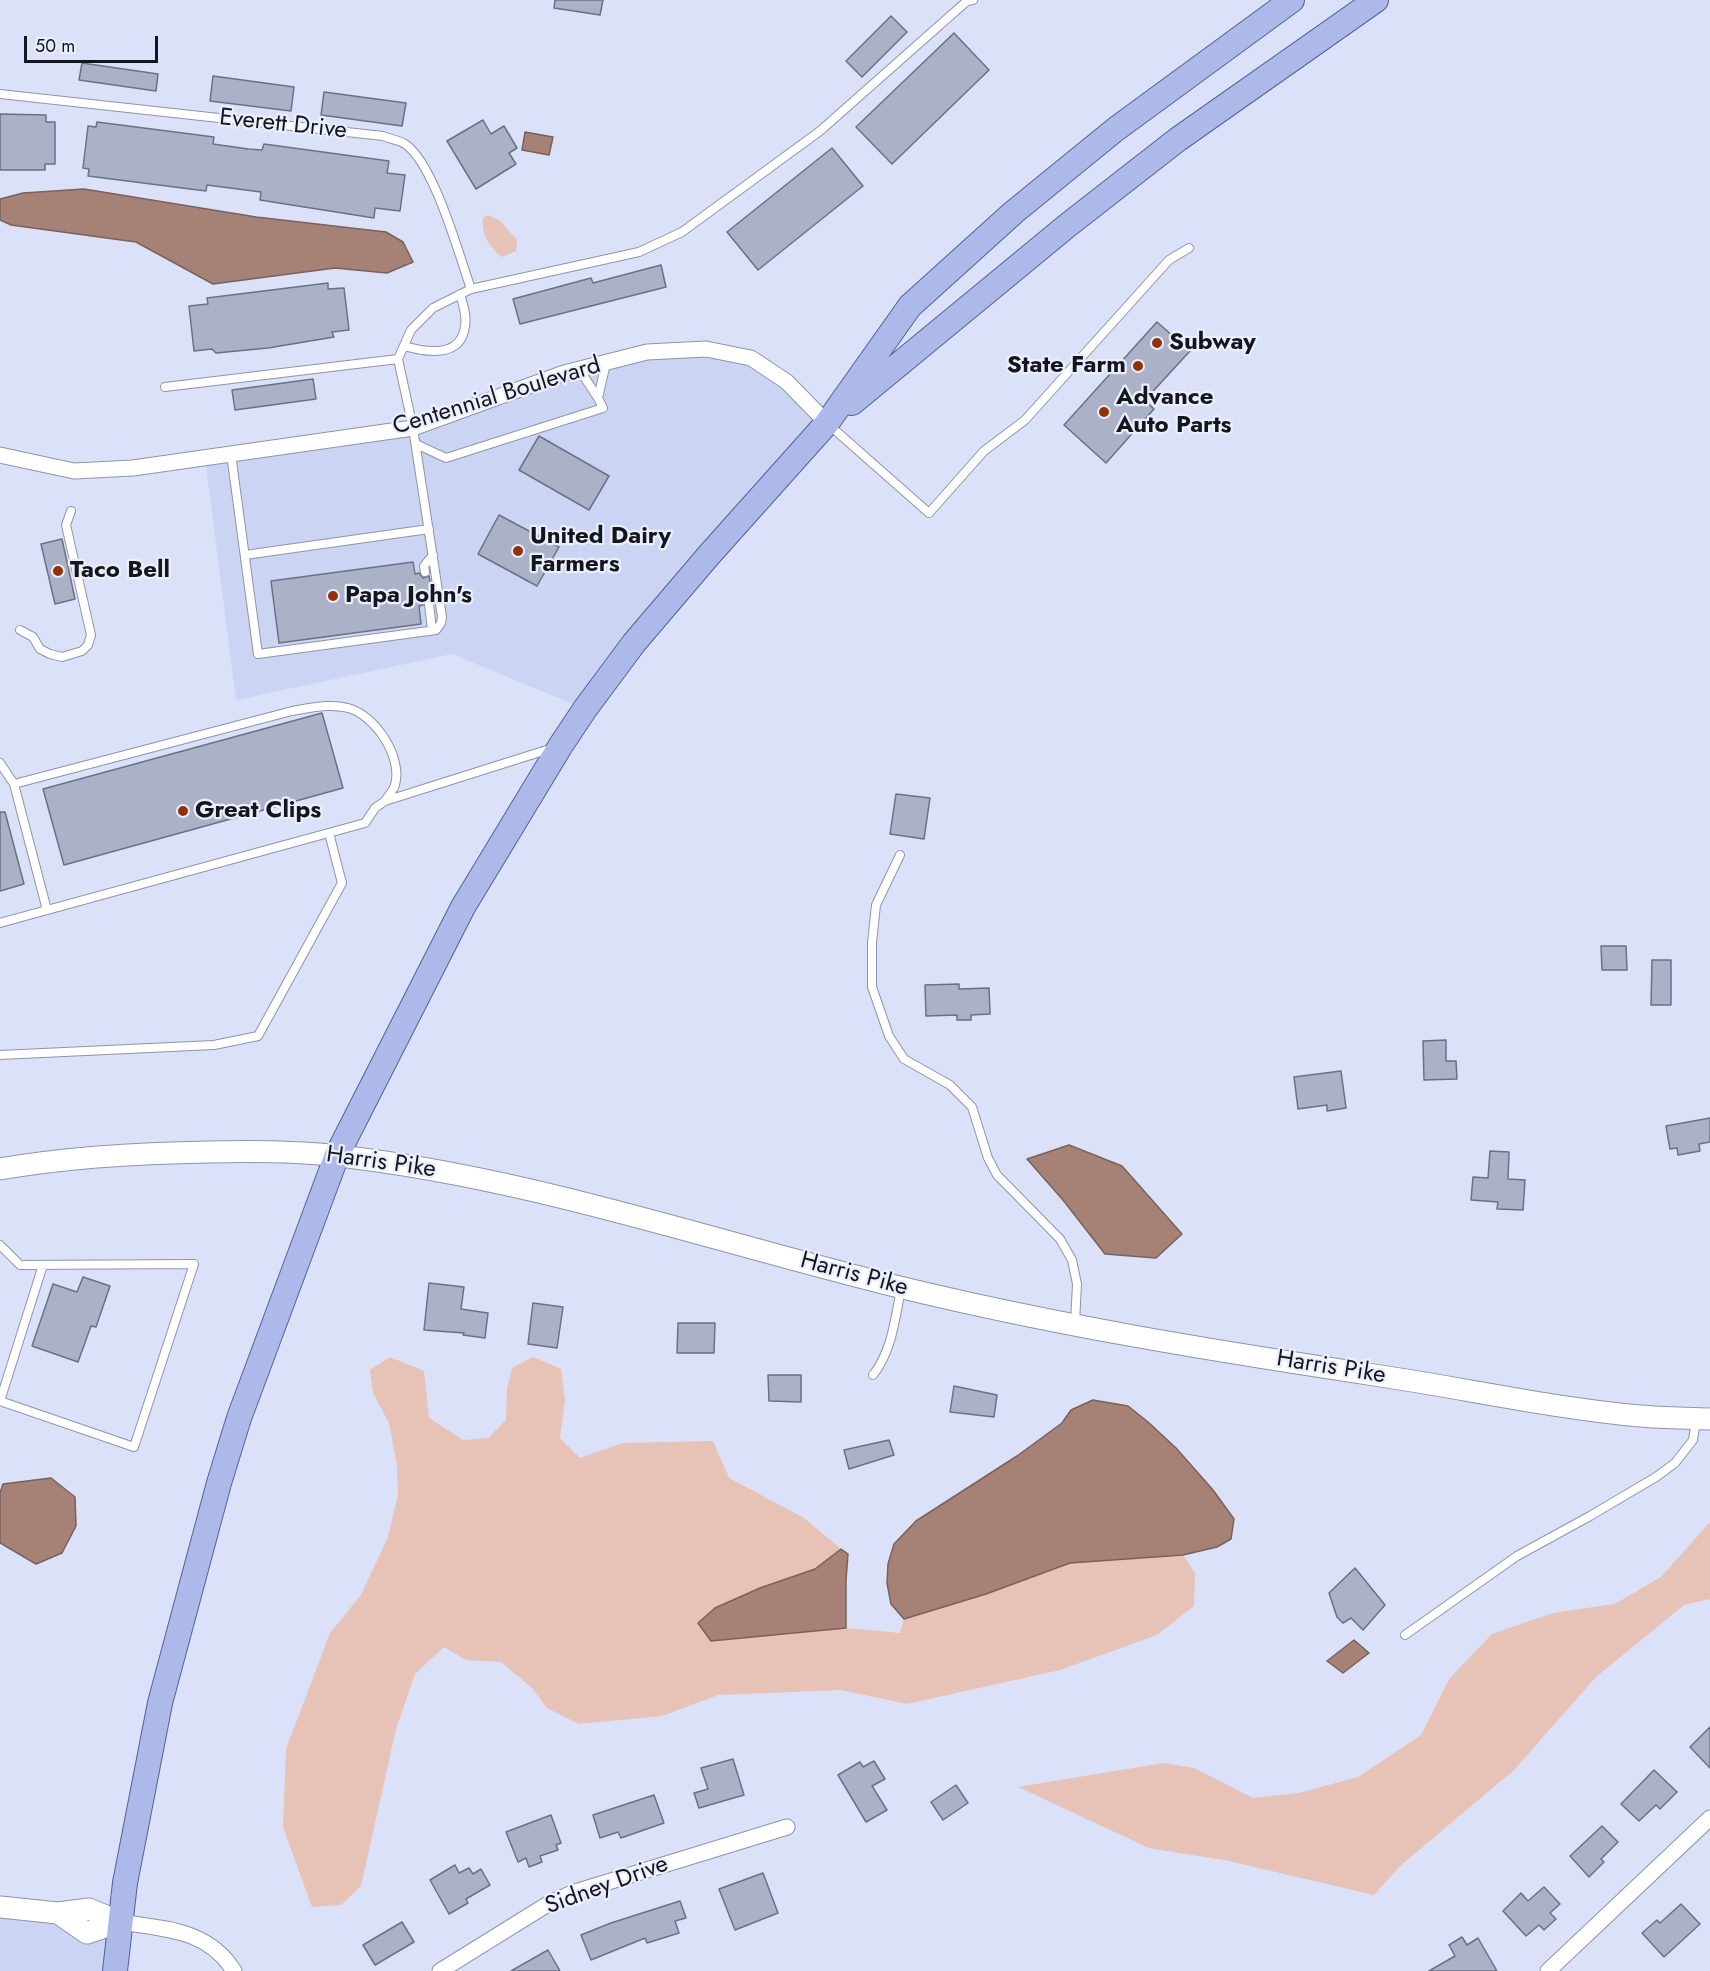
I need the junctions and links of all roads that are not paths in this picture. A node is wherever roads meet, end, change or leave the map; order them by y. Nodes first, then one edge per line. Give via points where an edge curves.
1 (972, 0) edge
2 (1292, 0) edge
3 (1376, 0) edge
4 (0, 94) edge
5 (1189, 248) dead end
6 (471, 289) junction
7 (460, 294) junction
8 (404, 346) junction
9 (398, 359) junction
10 (606, 363) junction
11 (579, 369) junction
12 (165, 387) dead end
13 (598, 398) junction
14 (827, 423) junction
15 (413, 428) junction
16 (416, 444) junction
17 (0, 454) edge
18 (231, 454) junction
19 (71, 511) dead end
20 (429, 529) junction
21 (245, 555) junction
22 (433, 555) junction
23 (425, 573) dead end
24 (429, 604) dead end
25 (20, 630) dead end
26 (432, 630) junction
27 (561, 745) junction
28 (0, 763) edge
29 (14, 784) junction
30 (385, 801) junction
31 (329, 833) junction
32 (900, 855) dead end
33 (47, 910) junction
34 (0, 923) edge
35 (0, 1055) edge
36 (337, 1155) junction
37 (0, 1168) edge
38 (0, 1245) edge
39 (43, 1265) junction
40 (902, 1288) junction
41 (1075, 1325) junction
42 (873, 1375) dead end
43 (0, 1401) edge
44 (1703, 1419) edge
45 (1405, 1635) dead end
46 (1710, 1818) edge
47 (787, 1827) dead end
48 (0, 1907) edge
49 (120, 1922) junction
50 (115, 1971) edge
51 (234, 1971) edge
52 (440, 1971) edge
53 (1548, 1971) edge

1 - 6 lane via 938,25 820,131 682,232 639,252
2 - 14 main road via 1116,129 1014,212 910,306
3 - 14 main road via 1168,147
4 - 6 lane, Everett Drive via 383,136 406,144 433,183
5 - 14 lane via 1169,260 1025,420 984,451 929,513
6 - 7 lane
7 - 8 lane via 433,308 411,330
7 - 8 lane via 465,329 458,342 444,351
8 - 9 lane
9 - 12 lane
9 - 15 lane
10 - 11 street, Centennial Boulevard
10 - 13 lane
10 - 14 street, Centennial Boulevard via 647,352 705,349 750,358 787,382
11 - 13 lane
11 - 15 street, Centennial Boulevard
13 - 16 lane via 603,408 446,458
14 - 27 main road via 634,643
15 - 16 lane
15 - 18 street, Centennial Boulevard
16 - 20 lane
17 - 18 street, Centennial Boulevard via 74,471 133,468
18 - 21 lane
19 - 25 lane via 66,525 91,635 88,645 82,651 56,656 40,649 33,637
20 - 21 lane
20 - 22 lane
21 - 26 lane via 258,654
22 - 23 lane via 424,566
22 - 26 lane via 442,617 436,630
24 - 26 lane
27 - 30 lane
27 - 36 main road via 463,907
28 - 29 lane
29 - 30 lane via 292,711 329,705 350,708 383,734 396,768 394,786
29 - 33 lane
30 - 31 lane via 365,823
31 - 33 lane
31 - 35 lane via 342,883 258,1036 214,1045
32 - 41 lane via 876,905 872,943 872,987 889,1036 904,1059 950,1085 972,1107 997,1176 1060,1239 1072,1260 1077,1284
33 - 34 lane
36 - 37 main road, Harris Pike via 140,1152
36 - 40 main road, Harris Pike via 523,1188
36 - 49 main road via 239,1418 219,1483 160,1703
38 - 39 lane via 20,1265
39 - 43 lane
39 - 43 lane via 194,1264 134,1447
40 - 41 main road, Harris Pike
40 - 42 lane via 883,1363
41 - 44 main road, Harris Pike via 1548,1404 1640,1416
44 - 45 lane via 1675,1463 1656,1477 1517,1556
46 - 53 street
47 - 52 street, Sidney Drive via 572,1893
48 - 49 main road via 58,1913 89,1910
49 - 50 main road
49 - 51 street via 189,1934 209,1944

